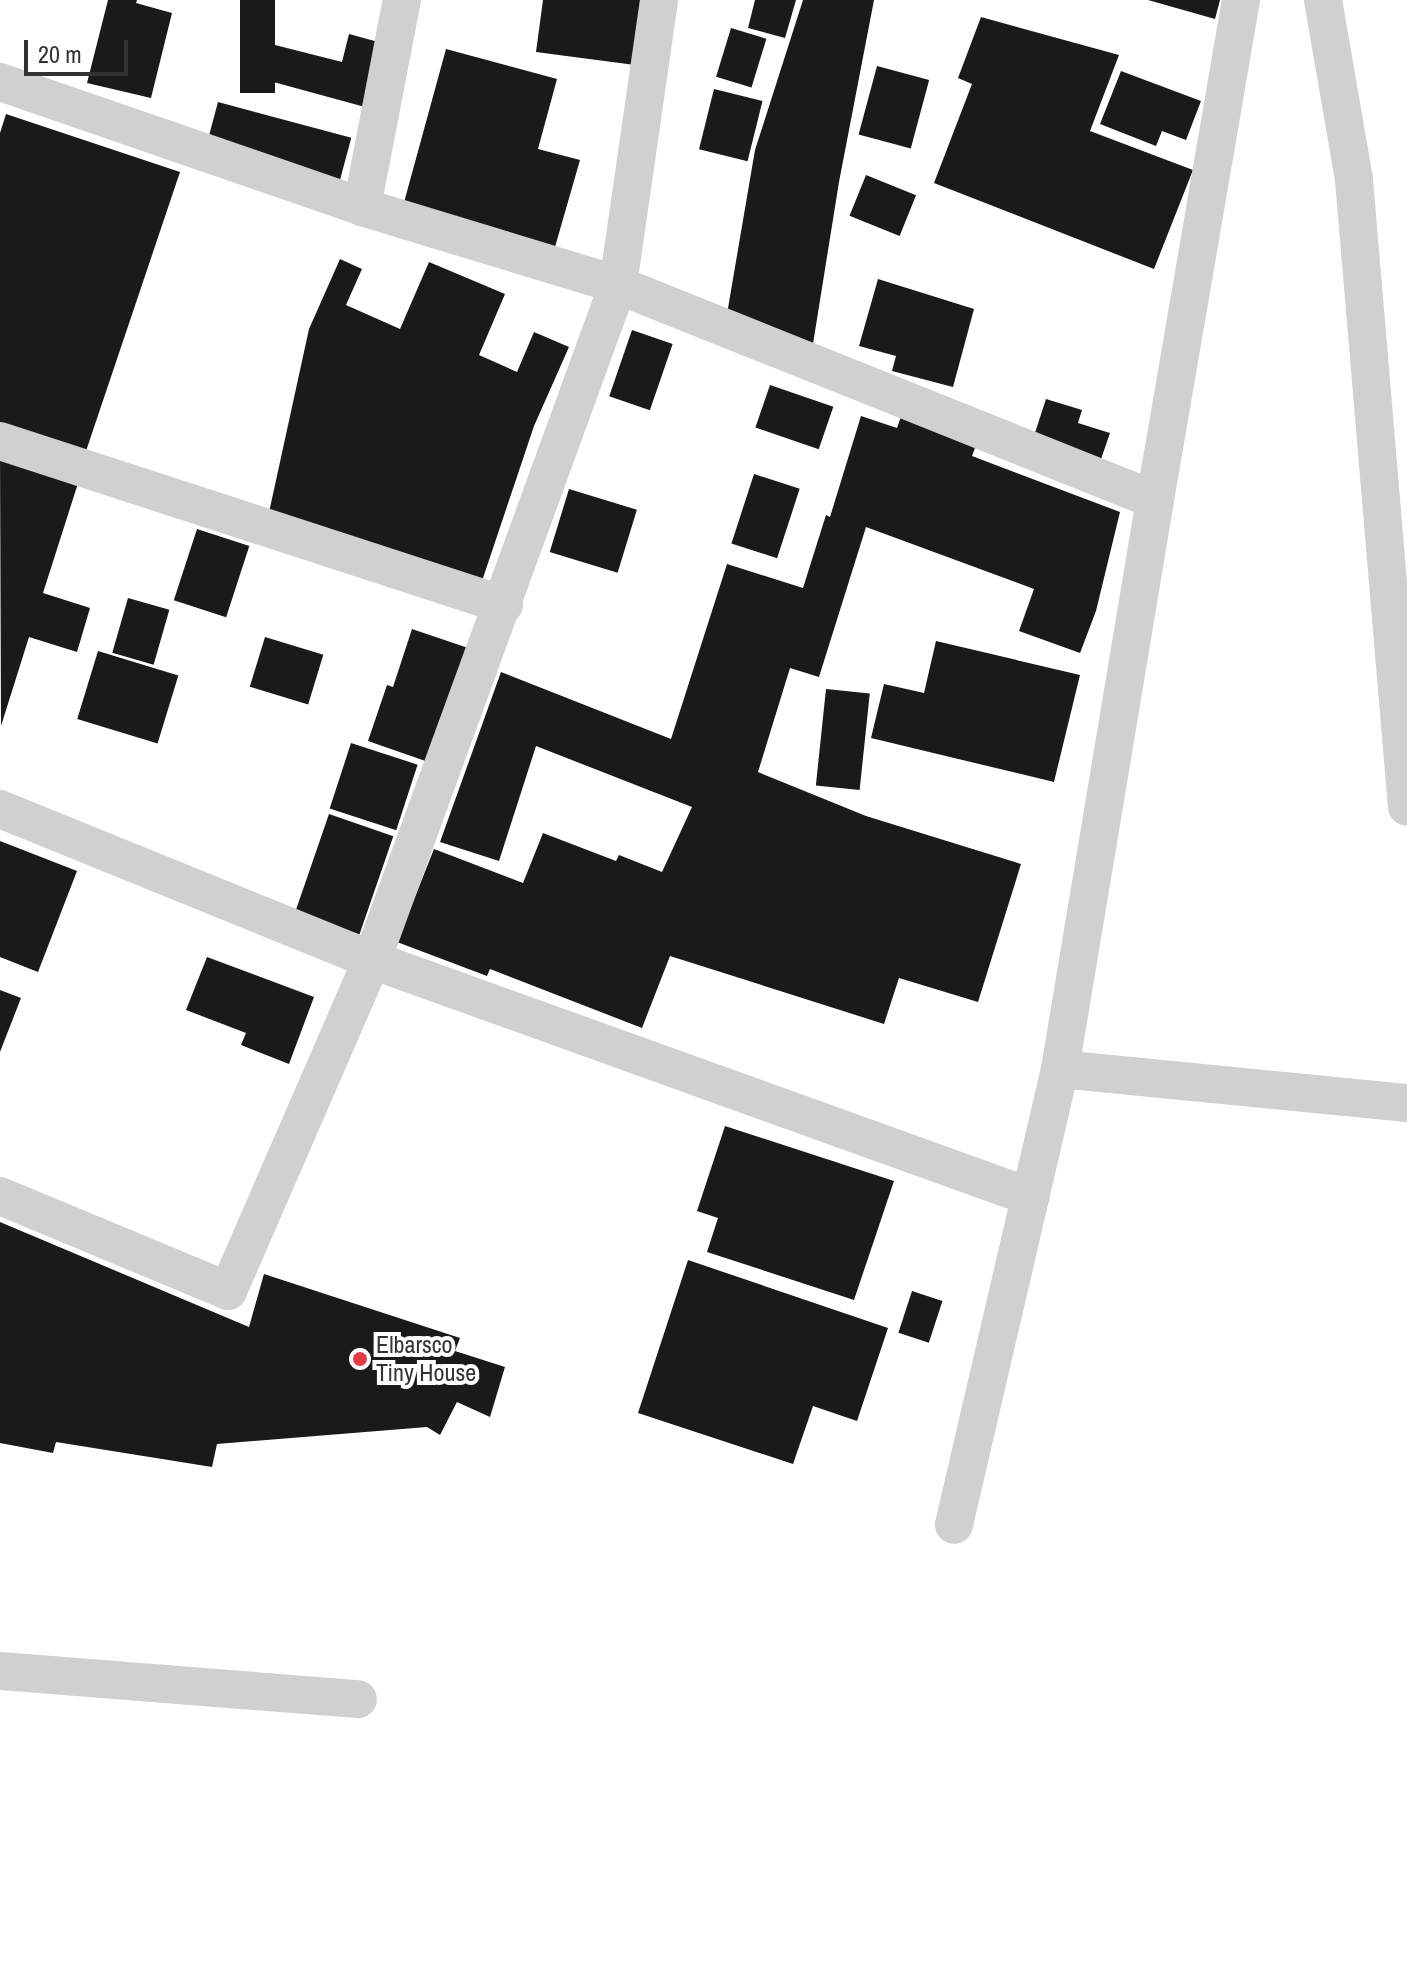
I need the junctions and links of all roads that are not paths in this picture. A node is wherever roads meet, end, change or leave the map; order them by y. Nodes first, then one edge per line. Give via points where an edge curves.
1 (402, 0) edge
2 (659, 0) edge
3 (1241, 0) edge
4 (1323, 0) edge
5 (2, 88) edge
6 (362, 207) junction
7 (618, 285) junction
8 (0, 441) edge
9 (1155, 500) junction
10 (504, 605) junction
11 (1407, 807) edge
12 (0, 809) edge
13 (372, 960) junction
14 (1060, 1069) junction
15 (1407, 1103) edge
16 (0, 1196) edge
17 (1031, 1197) junction
18 (954, 1525) dead end
19 (0, 1671) edge
20 (358, 1699) dead end

1 - 6 street
2 - 7 street
3 - 9 street
4 - 11 street via 1354,180
5 - 6 street
6 - 7 street
7 - 9 street
7 - 10 street
8 - 10 street
9 - 14 street
10 - 13 street
12 - 13 street
13 - 16 street via 228,1291
13 - 17 street
14 - 15 street
14 - 17 street
17 - 18 street
19 - 20 street

